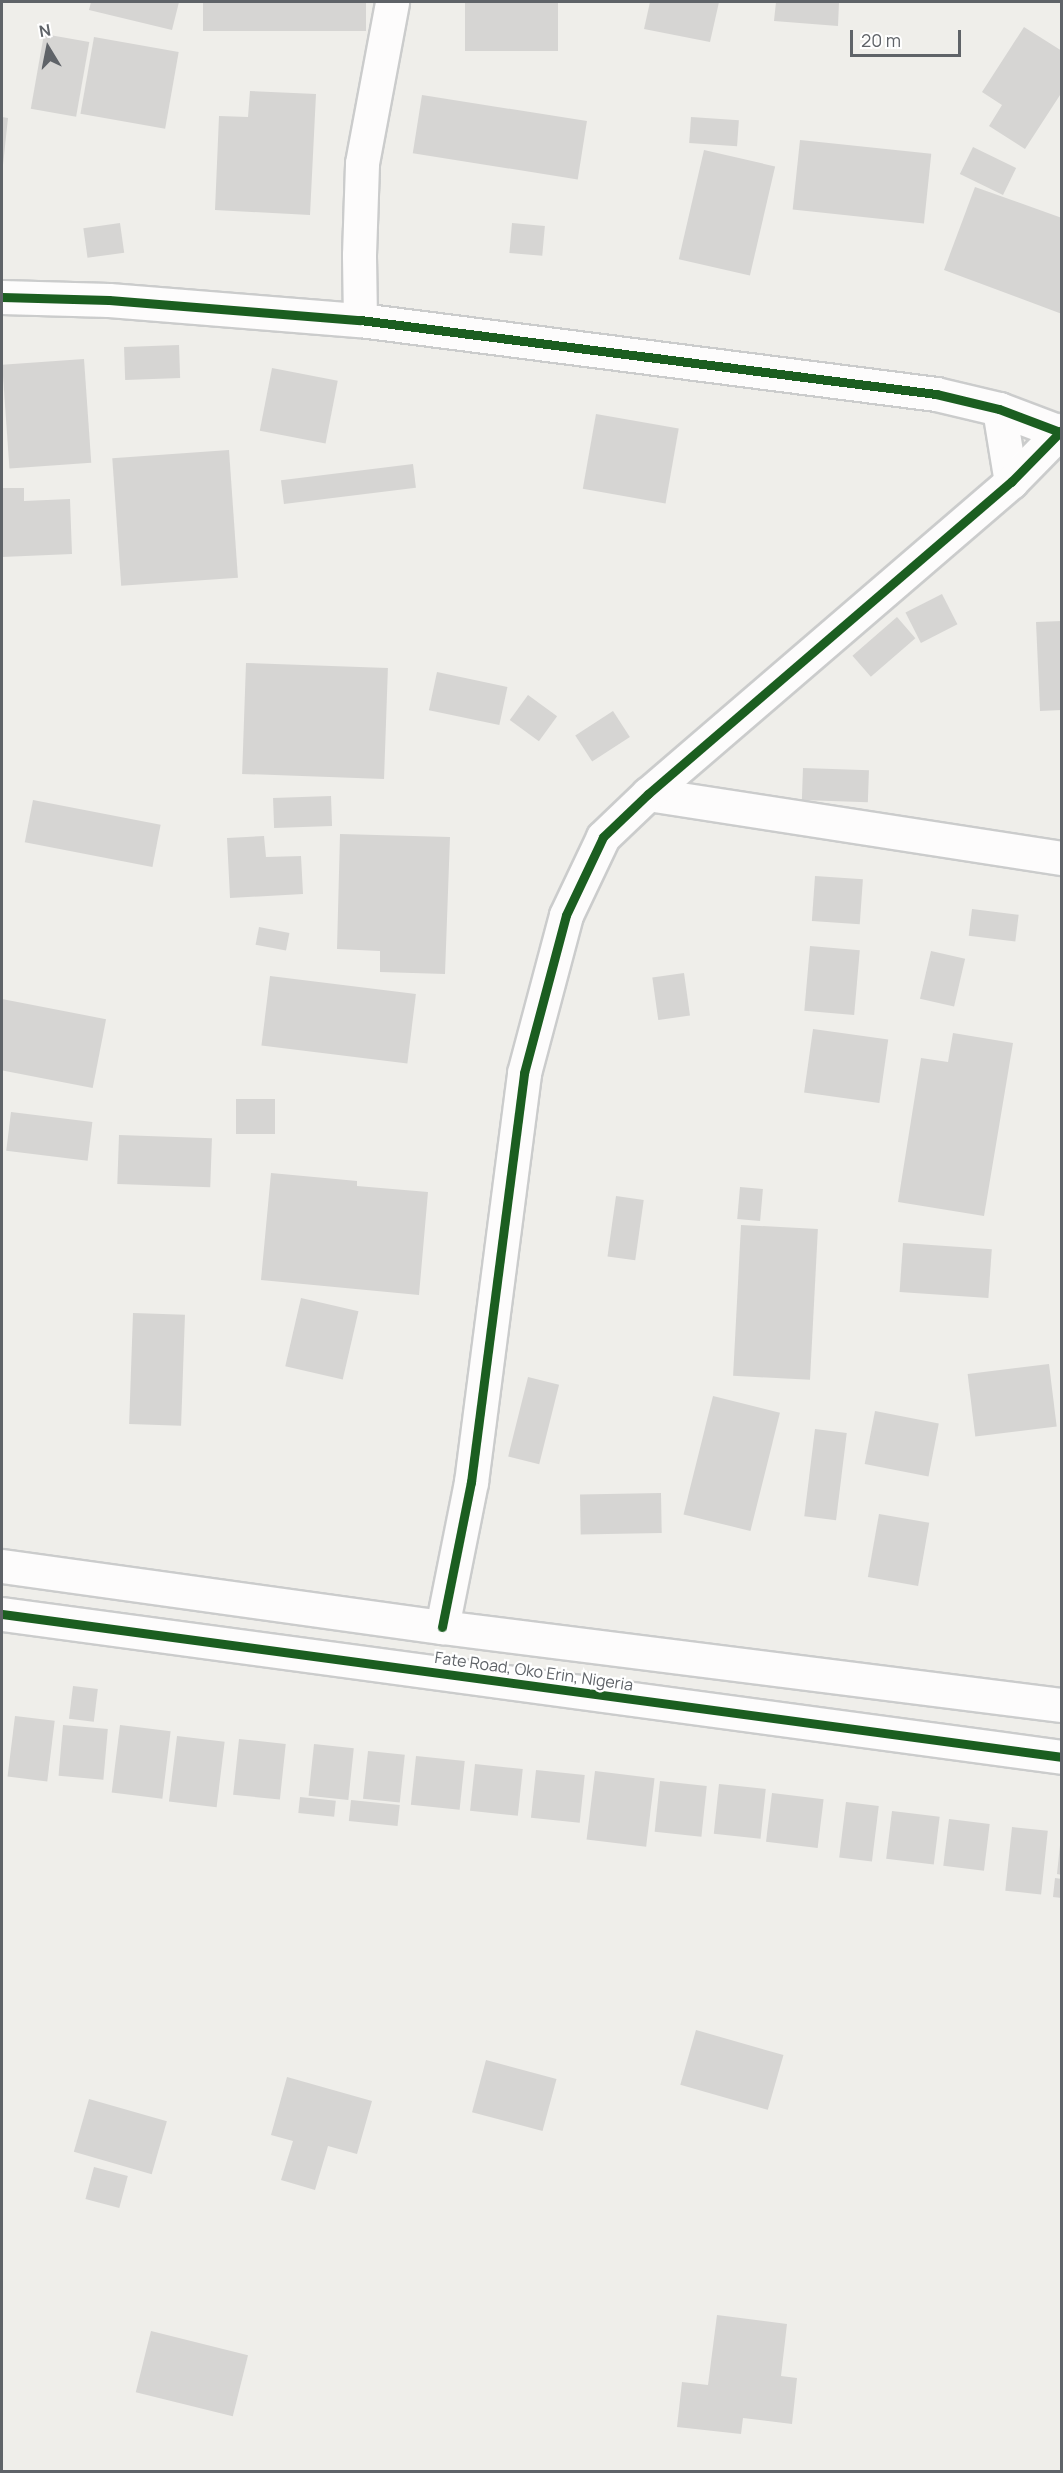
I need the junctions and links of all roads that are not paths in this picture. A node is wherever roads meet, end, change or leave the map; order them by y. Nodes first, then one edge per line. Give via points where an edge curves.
1 (392, 2) edge
2 (2, 297) edge
3 (360, 320) junction
4 (999, 409) junction
5 (1061, 431) edge
6 (1011, 482) junction
7 (648, 794) junction
8 (1062, 858) edge
9 (2, 1566) edge
10 (2, 1614) edge
11 (442, 1627) junction
12 (1062, 1705) edge
13 (1062, 1757) edge

1 - 3 street via 362,163
2 - 3 street via 110,300
3 - 4 street via 936,394
4 - 5 street
4 - 6 street
5 - 6 street
6 - 7 street
7 - 8 street
7 - 11 street via 603,837 566,915 524,1073 471,1482
9 - 11 street, Fate Road, Oko Erin, Nigeria
10 - 13 street, Fate Road, Oko Erin, Nigeria
11 - 12 street, Fate Road, Oko Erin, Nigeria

